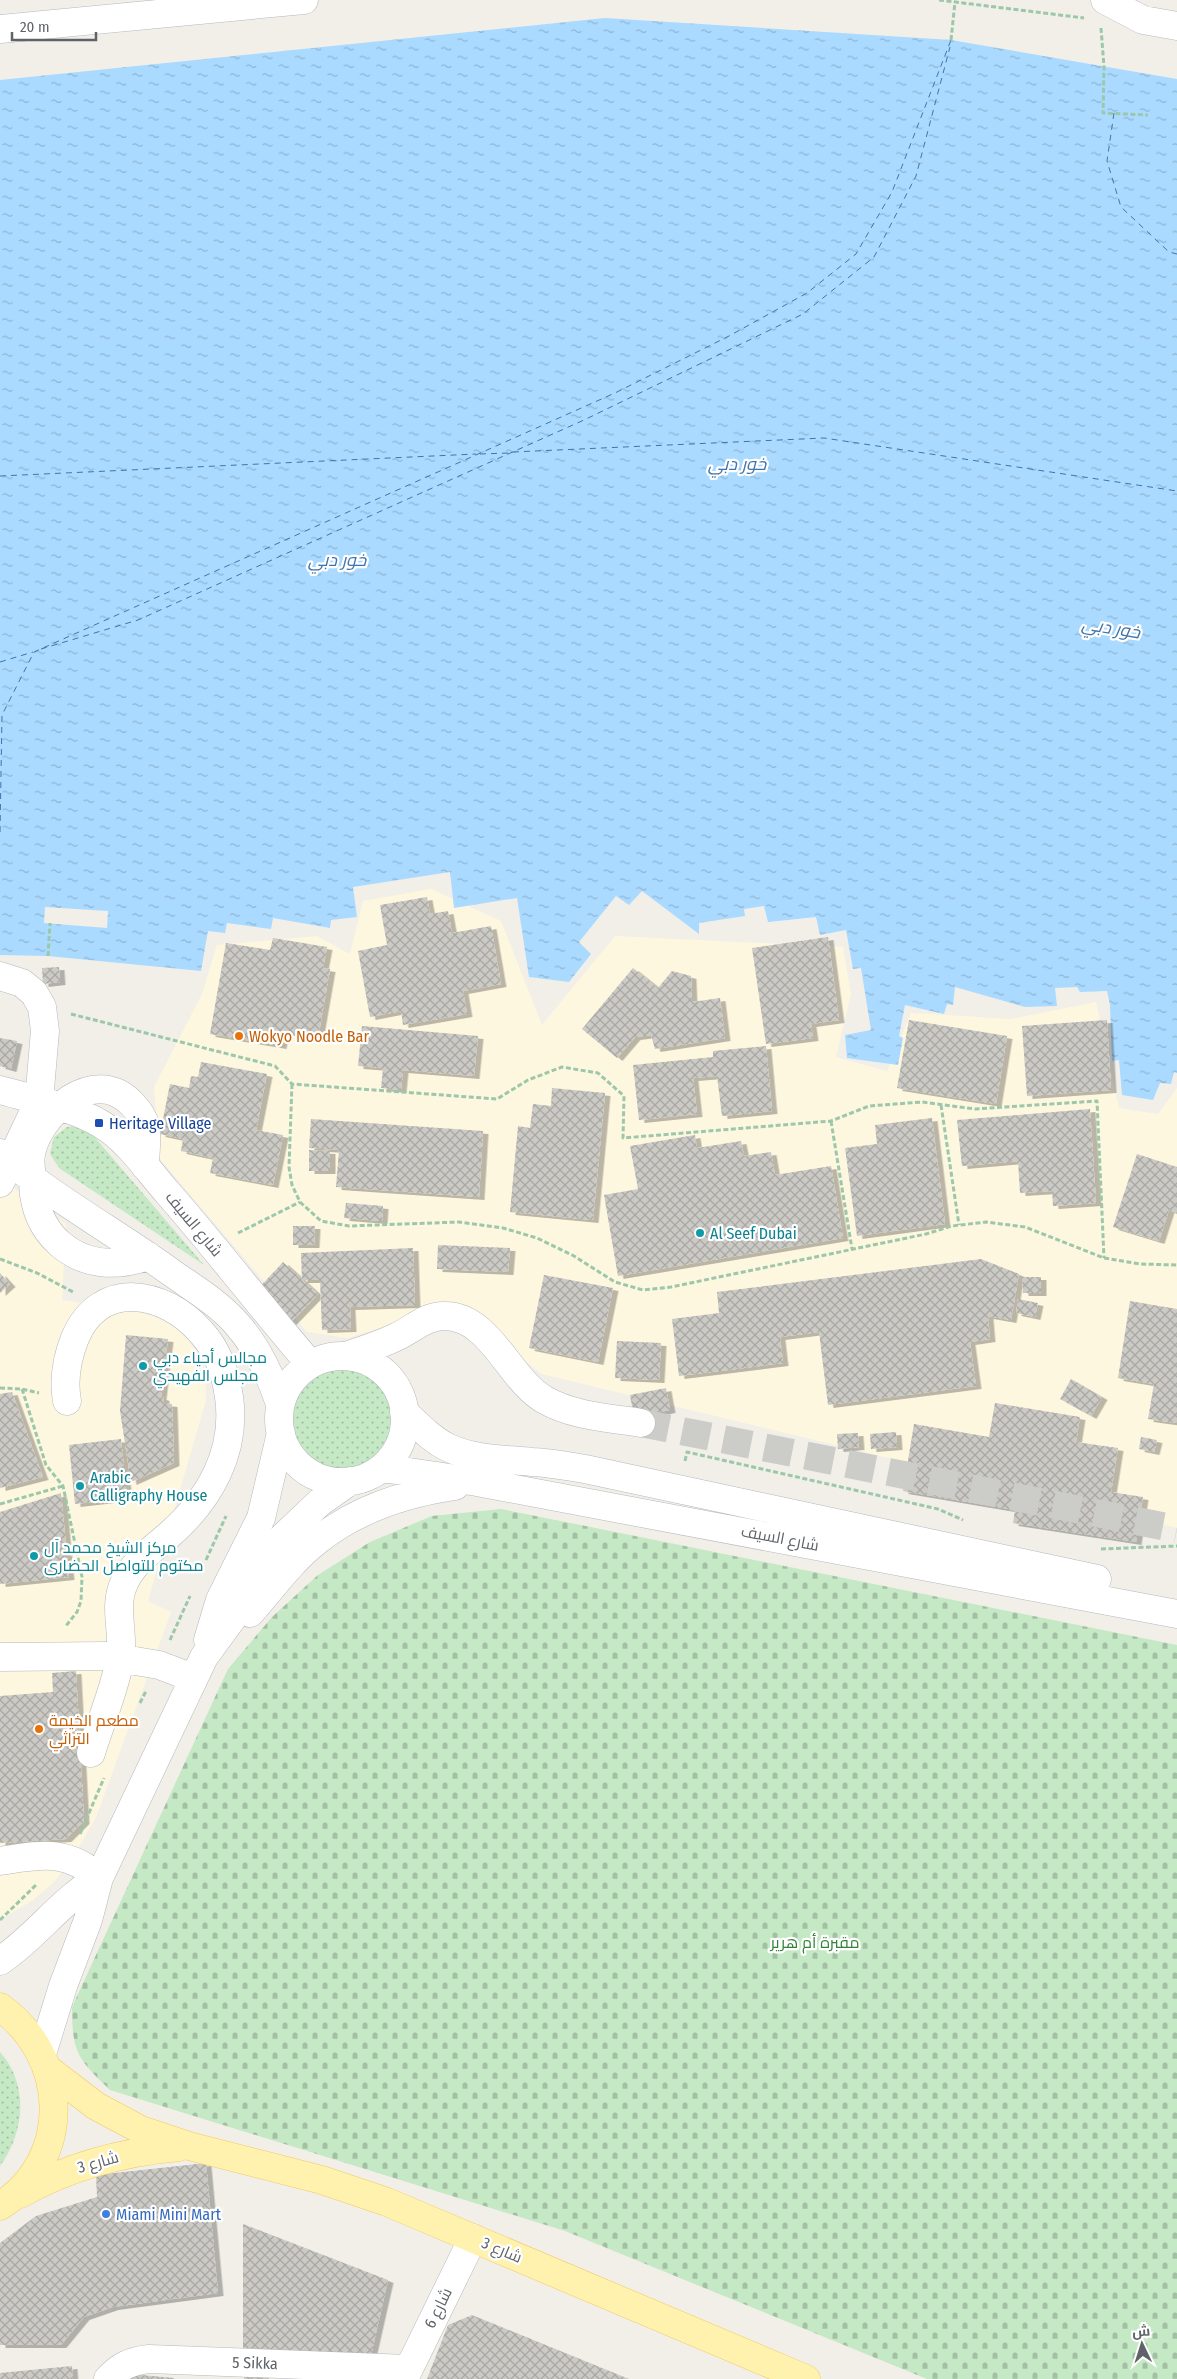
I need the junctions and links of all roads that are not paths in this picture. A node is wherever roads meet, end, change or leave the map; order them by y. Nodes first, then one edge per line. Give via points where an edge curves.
1 (304, 0) edge
2 (1107, 11) edge
3 (1177, 26) edge
4 (0, 29) edge
5 (0, 976) edge
6 (0, 1090) edge
7 (50, 1105) junction
8 (4, 1166) edge
9 (145, 1166) junction
10 (32, 1180) junction
11 (148, 1256) junction
12 (109, 1282) junction
13 (411, 1329) junction
14 (346, 1356) junction
15 (310, 1364) junction
16 (67, 1401) road end
17 (402, 1402) junction
18 (280, 1404) junction
19 (641, 1423) tunnel mouth
20 (280, 1433) junction
21 (382, 1468) junction
22 (350, 1481) junction
23 (476, 1482) junction
24 (1177, 1596) edge
25 (1177, 1614) edge
26 (0, 1657) edge
27 (142, 1666) junction
28 (194, 1678) junction
29 (91, 1753) dead end
30 (0, 1861) edge
31 (99, 1878) junction
32 (0, 1961) edge
33 (0, 2007) edge
34 (46, 2062) junction
35 (190, 2146) junction
36 (6, 2202) edge
37 (473, 2238) junction
38 (406, 2374) edge
39 (108, 2379) edge
40 (806, 2379) edge

1 - 4 street
2 - 3 street
5 - 7 street via 22,983 34,993 42,1007
6 - 7 street, شارع السيف
7 - 8 street
7 - 9 street, شارع السيف via 78,1113 111,1130
7 - 9 street via 95,1089 111,1090 126,1098 138,1109 145,1124
7 - 10 street via 50,1117 35,1140 29,1166
8 - 10 street
9 - 15 street, شارع السيف
10 - 11 street
10 - 12 street via 34,1201 41,1221 53,1238 69,1252 88,1260
11 - 12 street via 129,1263
11 - 18 street via 236,1323 264,1362
12 - 16 street via 75,1340 66,1376
12 - 27 street via 182,1315 201,1332 215,1352 230,1397 228,1443 211,1487 198,1506 140,1560 125,1581 118,1607
13 - 14 street via 380,1345
13 - 17 street via 398,1366
13 - 19 street via 426,1320 443,1316 460,1318 476,1326 522,1382 545,1400 573,1411
14 - 15 street via 325,1358
14 - 17 street via 360,1358 388,1376
15 - 18 street via 296,1375
17 - 21 street via 404,1432 399,1445
17 - 24 street, شارع السيف via 432,1437 466,1454 490,1460 559,1464
18 - 20 street
20 - 22 street via 292,1456 303,1468 326,1479
20 - 28 street via 261,1518 220,1600
21 - 22 street via 368,1477
21 - 23 street, شارع السيف
22 - 28 street via 320,1502 282,1538
23 - 25 street, شارع السيف
23 - 28 street via 426,1490 384,1504 348,1520 318,1540 293,1563
26 - 27 street via 91,1655
27 - 28 street
27 - 29 street
28 - 31 street
30 - 31 street via 51,1854 78,1862
31 - 32 street via 81,1889
31 - 34 street via 88,1920 63,1986
33 - 34 main road via 30,2034
34 - 35 main road, شارع 3 via 96,2106 118,2119
34 - 36 main road via 55,2105 50,2140 36,2172
35 - 36 main road, شارع 3 via 156,2149 86,2164 38,2184
35 - 37 main road, شارع 3 via 332,2183 388,2202
37 - 38 street, شارع 6
37 - 40 main road, شارع 3
38 - 39 street, 5 Sikka via 149,2359 133,2361 118,2368

